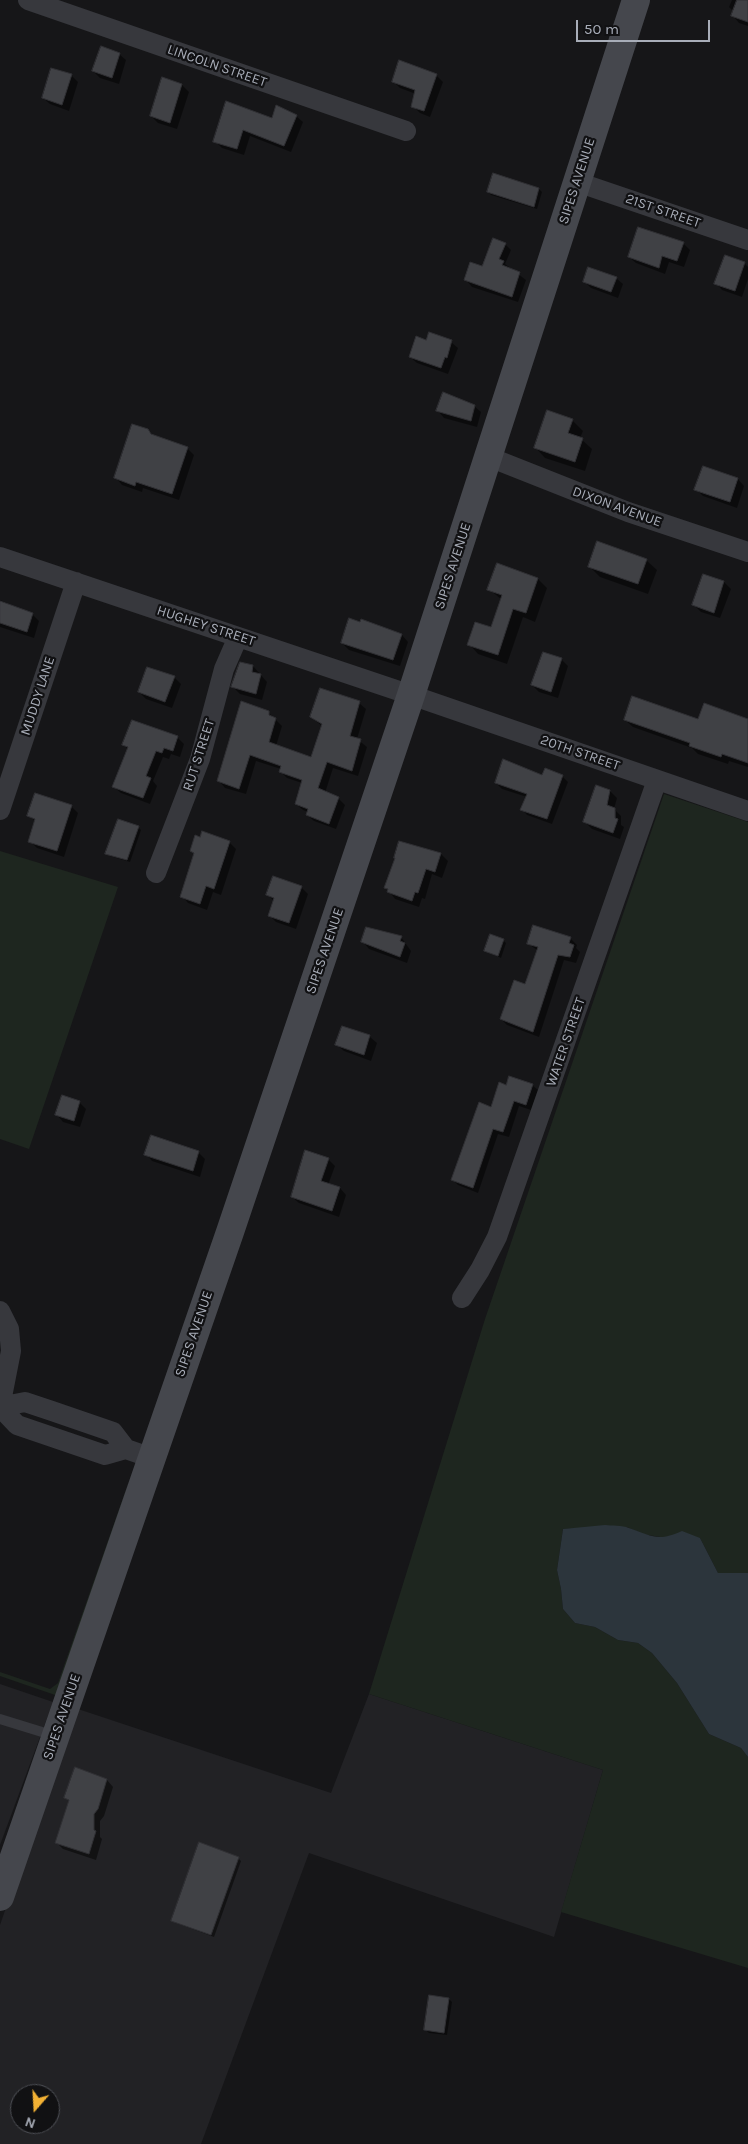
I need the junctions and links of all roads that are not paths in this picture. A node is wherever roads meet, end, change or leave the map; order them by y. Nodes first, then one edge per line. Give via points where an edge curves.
1 (636, 0) edge
2 (37, 2) edge
3 (406, 131) dead end
4 (577, 182) junction
5 (748, 240) edge
6 (488, 457) junction
7 (748, 552) edge
8 (0, 557) edge
9 (76, 582) junction
10 (238, 637) junction
11 (411, 695) junction
12 (657, 780) junction
13 (0, 810) edge
14 (748, 811) edge
15 (156, 873) dead end
16 (462, 1298) dead end
17 (0, 1312) edge
18 (0, 1407) edge
19 (79, 1420) junction
20 (71, 1443) junction
21 (126, 1449) junction
22 (152, 1458) junction
23 (0, 1719) edge
24 (56, 1736) junction
25 (0, 1897) edge

1 - 4 street, SIPES AVENUE
2 - 3 street, LINCOLN STREET
4 - 5 street, 21ST STREET
4 - 6 street, SIPES AVENUE
6 - 7 street, DIXON AVENUE via 628,512
6 - 11 street, SIPES AVENUE
8 - 9 street, HUGHEY STREET
9 - 10 street, HUGHEY STREET
9 - 13 street, MUDDY LANE
10 - 11 street, HUGHEY STREET
10 - 15 street, RUT STREET via 224,670 200,759
11 - 12 street, 20TH STREET
11 - 22 street, SIPES AVENUE
12 - 14 street, 20TH STREET
12 - 16 street, WATER STREET via 497,1237
17 - 18 street via 10,1329 11,1351
18 - 19 street via 25,1402
18 - 20 street via 17,1425
19 - 20 street
19 - 21 street via 113,1432
20 - 21 street via 105,1455
21 - 22 street
22 - 24 street, SIPES AVENUE
23 - 24 lane
24 - 25 street, SIPES AVENUE

